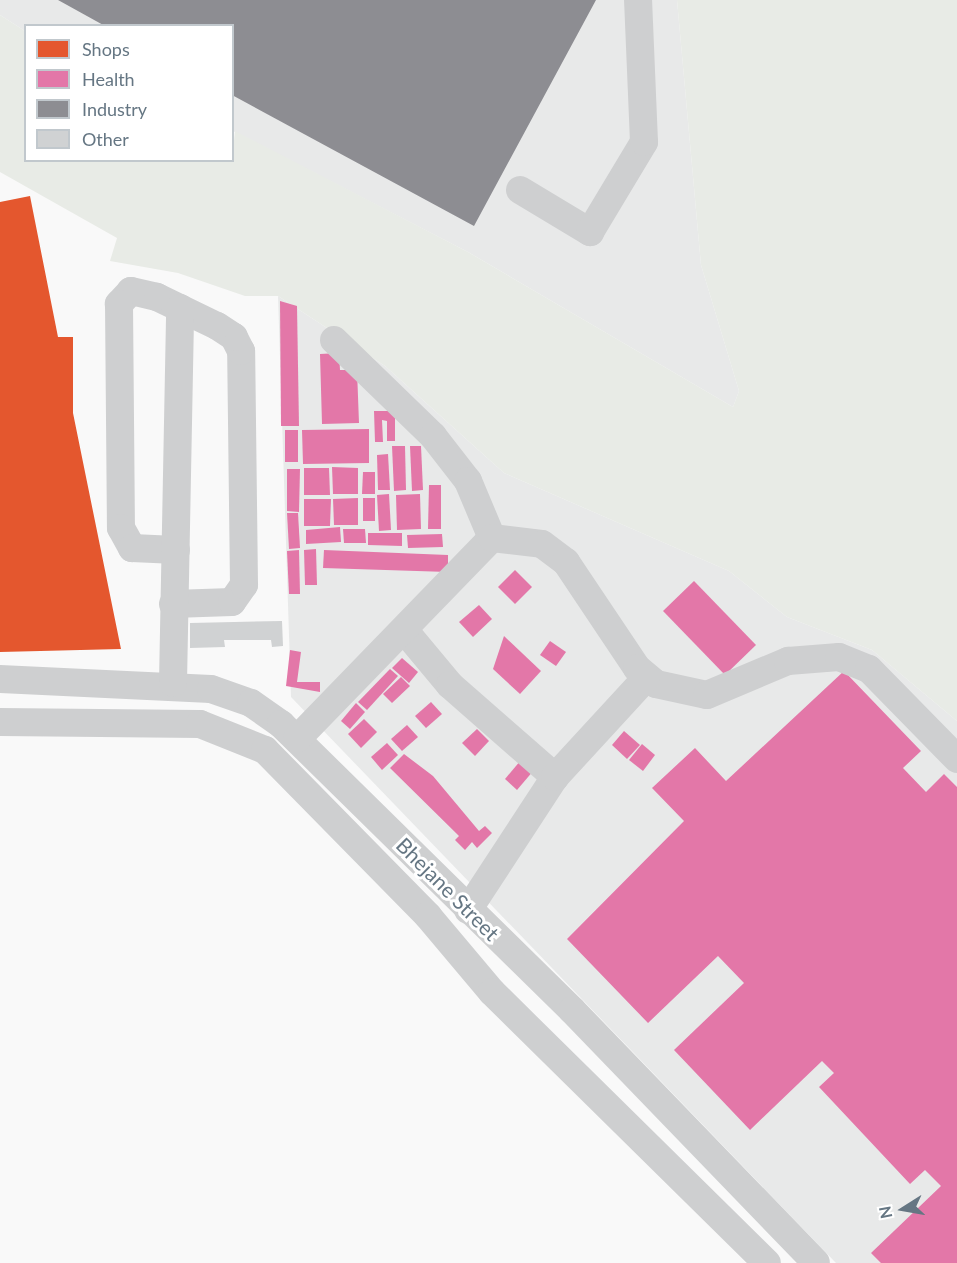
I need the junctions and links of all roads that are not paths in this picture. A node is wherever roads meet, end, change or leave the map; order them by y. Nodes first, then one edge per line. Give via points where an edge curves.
1 (638, 0) edge
2 (520, 190) dead end
3 (180, 308) junction
4 (334, 340) dead end
5 (492, 538) junction
6 (176, 550) junction
7 (173, 604) junction
8 (405, 631) junction
9 (646, 678) junction
10 (0, 680) edge
11 (173, 683) junction
12 (0, 722) edge
13 (297, 739) junction
14 (957, 759) edge
15 (555, 777) junction
16 (468, 910) junction
17 (767, 1263) edge
18 (816, 1263) edge

1 - 2 street via 644,142 590,232
3 - 6 street
3 - 6 street via 131,291 119,304 122,534 132,548
3 - 7 street via 240,343 246,562 244,585 232,602
4 - 5 street via 433,436 468,481
5 - 8 street
5 - 9 street via 542,544 566,562
6 - 7 street
7 - 11 street
8 - 13 street
8 - 15 street via 450,685
9 - 14 street via 674,692 707,695 788,661 839,657 869,669
9 - 15 street
10 - 11 street, Bhejane Street
11 - 13 street, Bhejane Street via 250,703
12 - 17 street, Bhejane Street via 200,724 265,750 428,916 492,992
13 - 16 street, Bhejane Street
15 - 16 street
16 - 18 street, Bhejane Street

